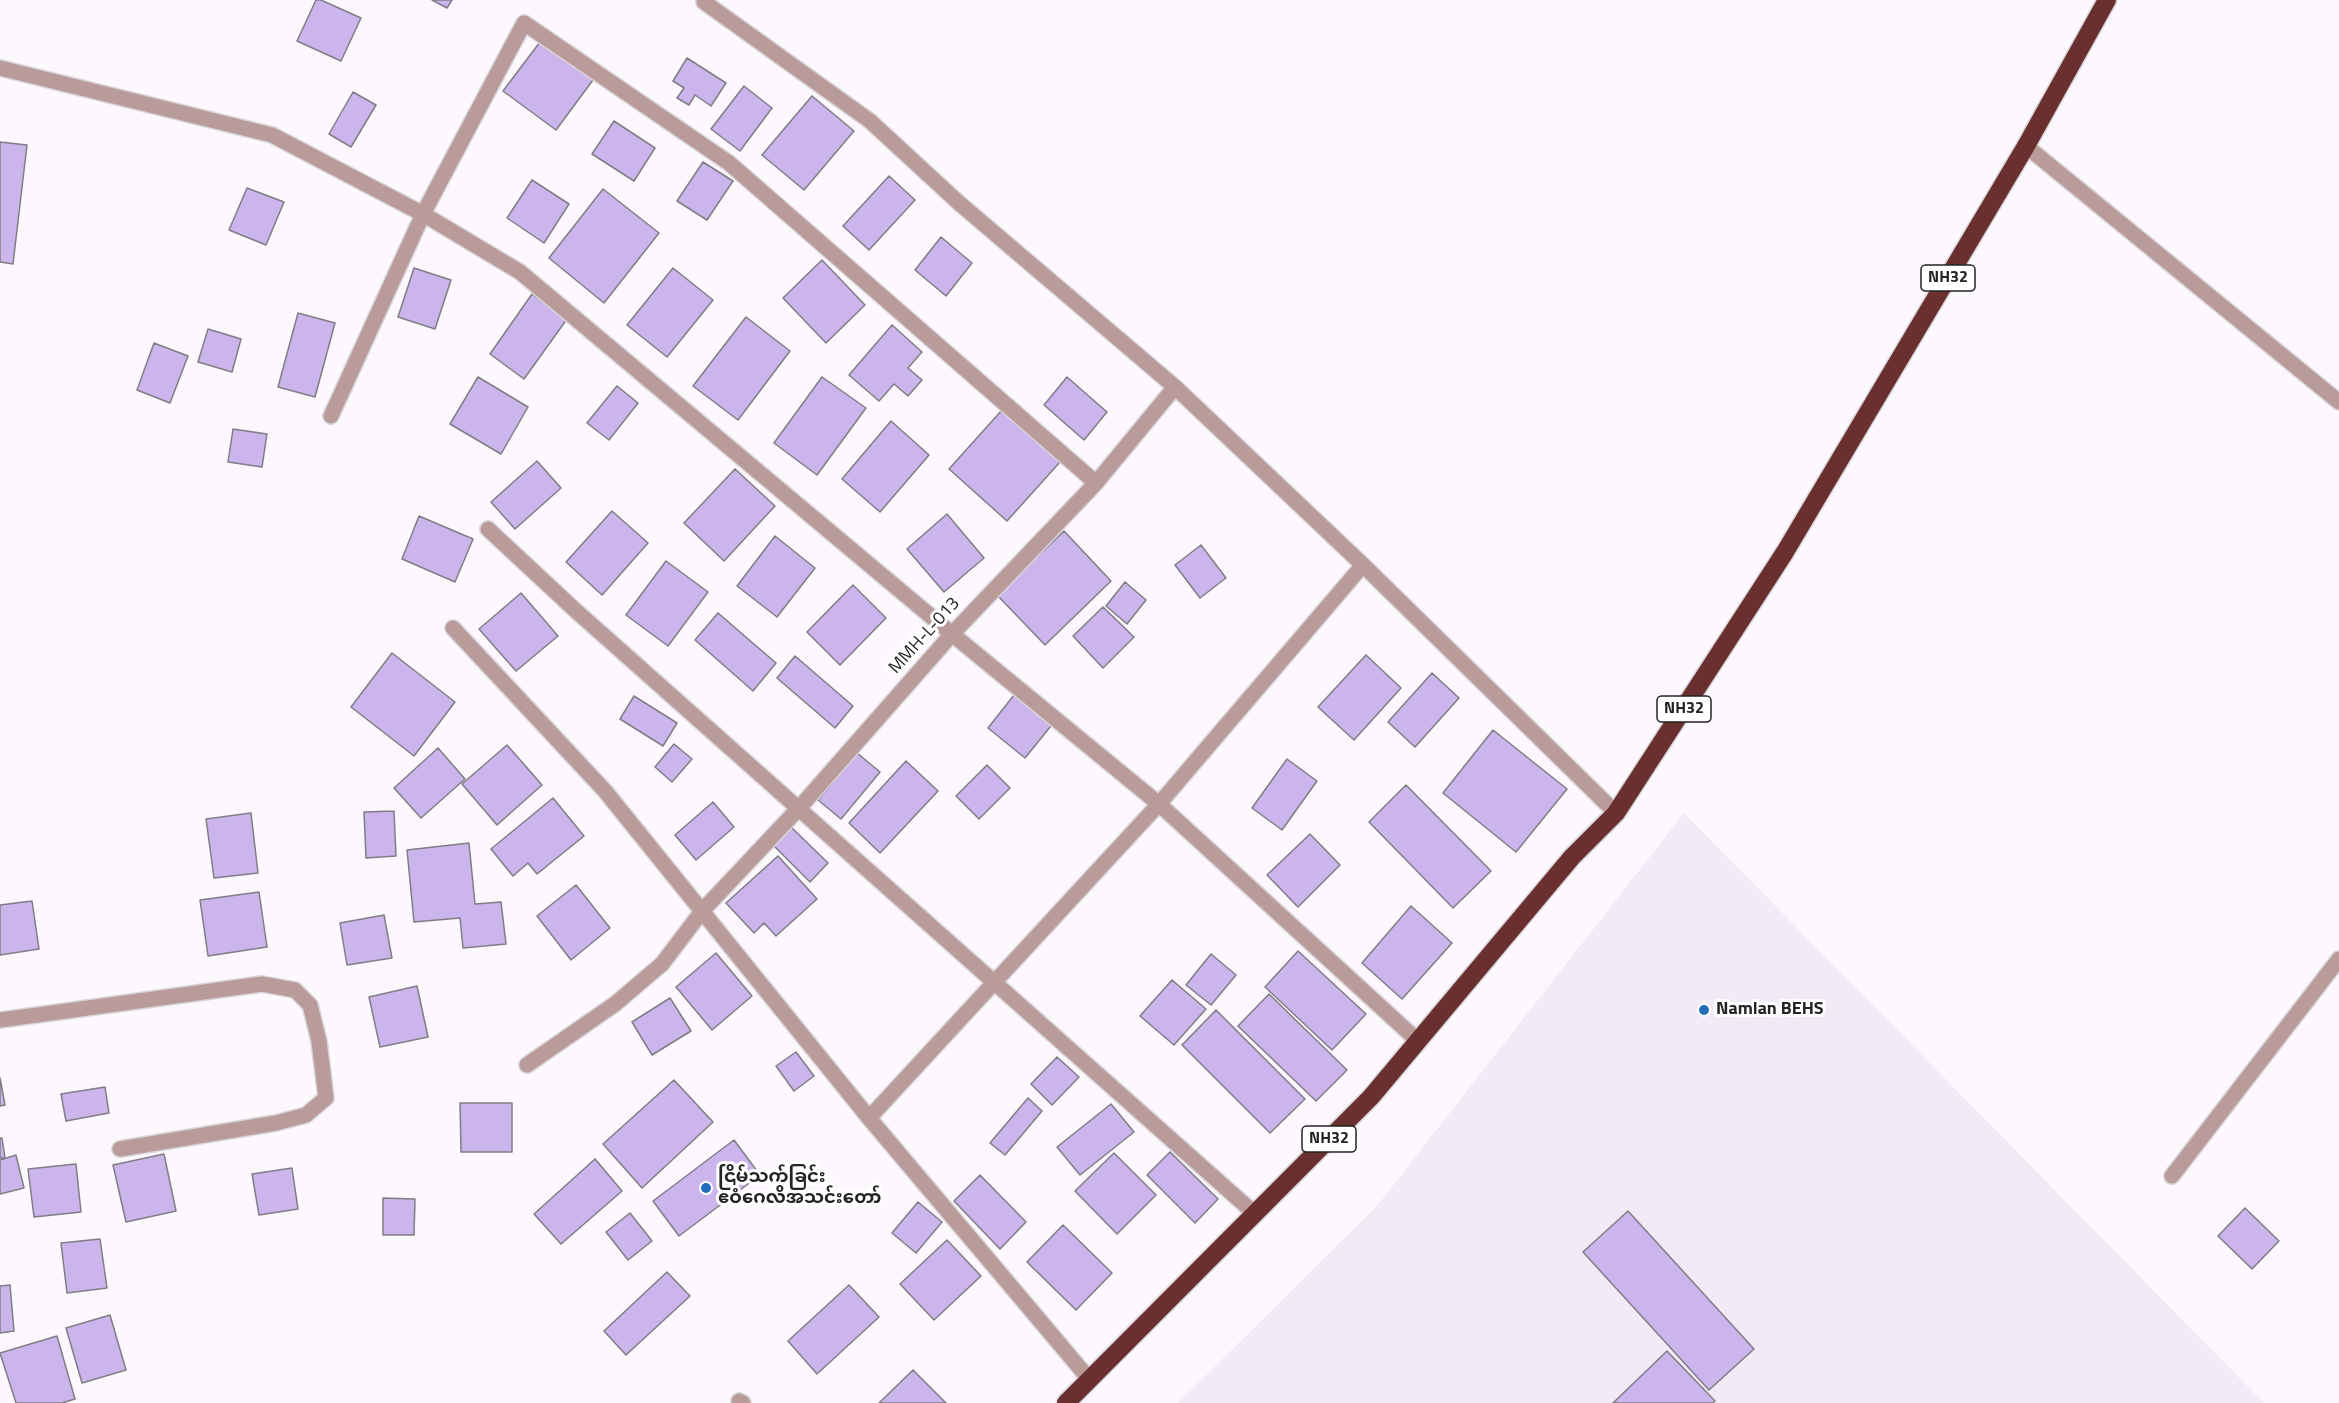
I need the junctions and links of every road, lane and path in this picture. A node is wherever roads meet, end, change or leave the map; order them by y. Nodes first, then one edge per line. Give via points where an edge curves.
1 (2107, 0) edge
2 (704, 2) dead end
3 (0, 68) edge
4 (2026, 146) junction
5 (423, 214) junction
6 (1175, 387) junction
7 (2339, 402) edge
8 (332, 416) dead end
9 (1096, 483) junction
10 (488, 529) dead end
11 (1363, 565) junction
12 (453, 628) dead end
13 (952, 634) junction
14 (1159, 804) junction
15 (800, 807) junction
16 (1616, 813) junction
17 (703, 910) junction
18 (2339, 959) edge
19 (993, 982) junction
20 (0, 1020) edge
21 (1418, 1041) junction
22 (527, 1065) dead end
23 (869, 1118) junction
24 (120, 1149) dead end
25 (2172, 1176) dead end
26 (1254, 1213) junction
27 (1090, 1380) junction
28 (1066, 1403) edge

1 - 4 highway, NH32
2 - 6 street via 870,121 959,203
3 - 5 street via 272,135
4 - 7 street
4 - 16 highway, NH32 via 1785,552
5 - 8 street
5 - 9 street via 524,23 729,163
5 - 13 street via 520,272
6 - 9 street, MMH-L-013
6 - 11 street
9 - 13 street, MMH-L-013
10 - 15 street
11 - 14 street
11 - 16 street
12 - 17 street via 605,791
13 - 14 street
13 - 15 street, MMH-L-013
14 - 19 street
14 - 21 street
15 - 17 street, MMH-L-013
15 - 19 street
16 - 21 highway, NH32 via 1572,857
17 - 22 street, MMH-L-013 via 662,964 615,1004
17 - 23 street
18 - 25 street
19 - 23 street
19 - 26 street
20 - 24 street via 262,984 295,990 310,1005 320,1041 326,1098 306,1115
21 - 26 highway, NH32 via 1371,1097
23 - 27 street
26 - 27 highway, NH32
27 - 28 highway, NH32

